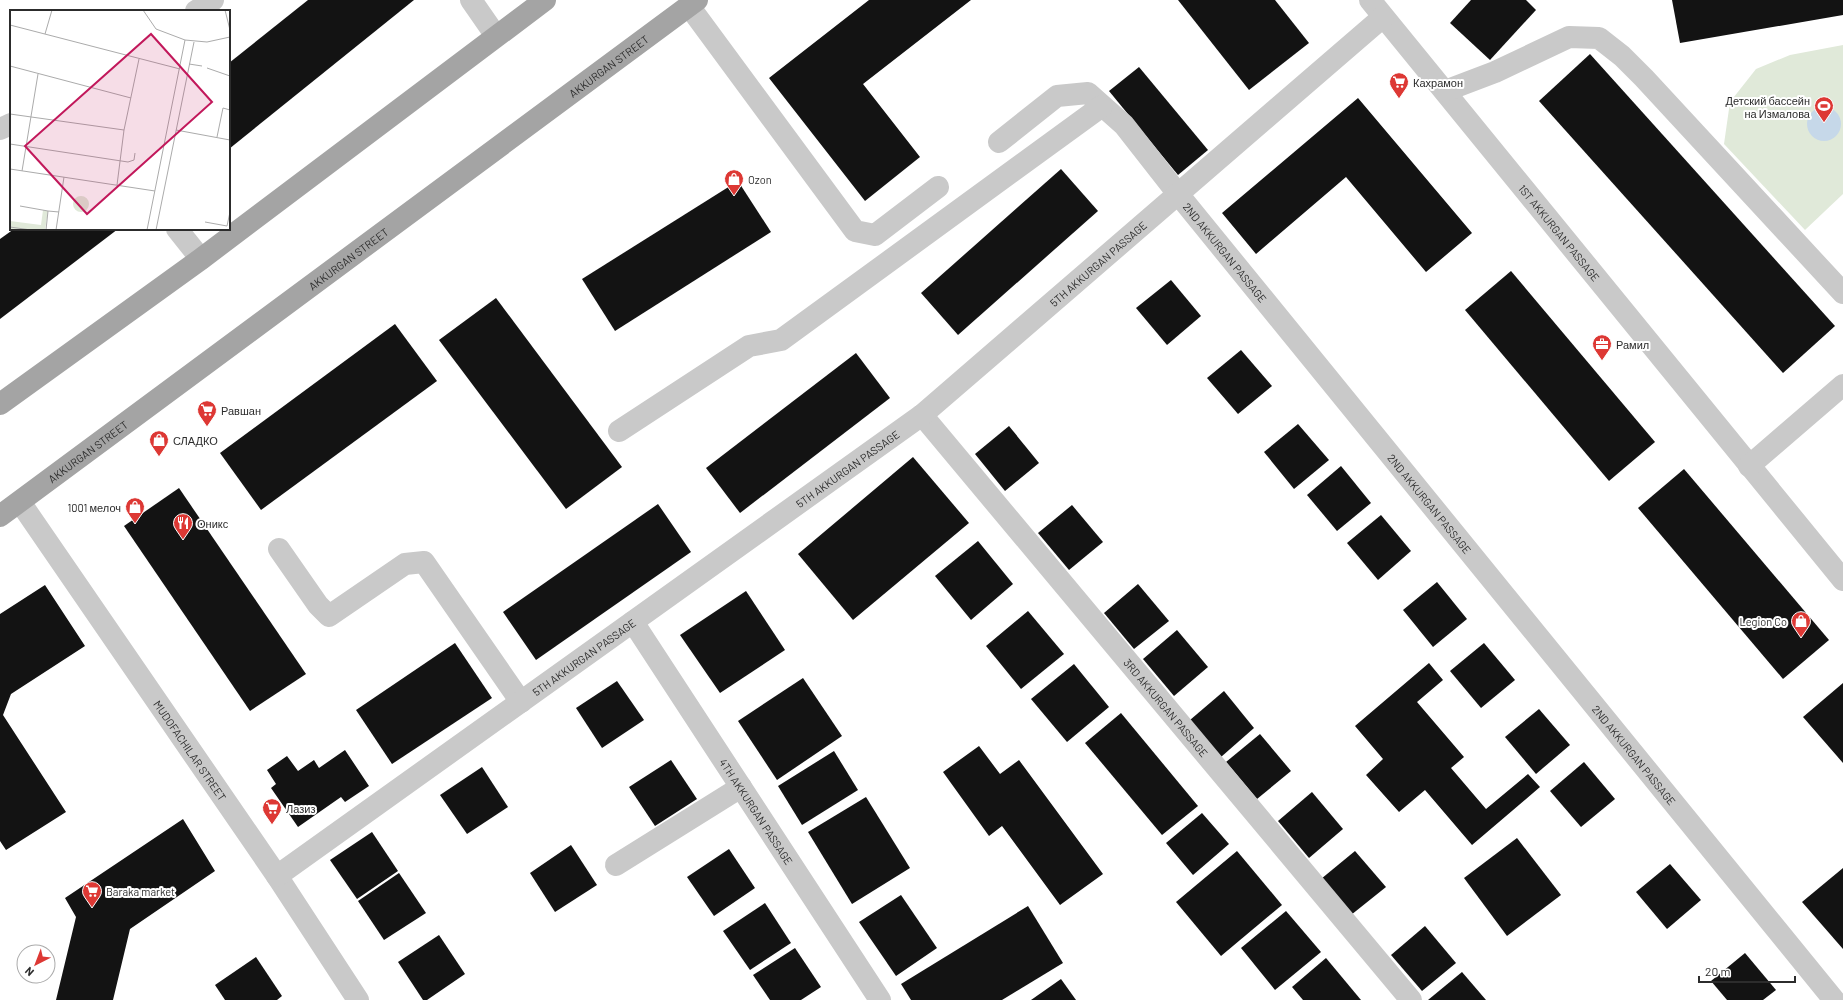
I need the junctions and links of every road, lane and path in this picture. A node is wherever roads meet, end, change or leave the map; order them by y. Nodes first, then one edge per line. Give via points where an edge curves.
1 (213, 0) edge
2 (471, 0) edge
3 (545, 0) edge
4 (693, 3) edge
5 (1376, 5) edge
6 (198, 10) edge
7 (496, 36) junction
8 (1445, 91) junction
9 (1102, 106) junction
10 (10, 124) edge
11 (0, 129) edge
12 (999, 142) dead end
13 (938, 188) dead end
14 (1178, 194) junction
15 (178, 230) edge
16 (201, 259) junction
17 (1843, 293) edge
18 (1843, 385) edge
19 (0, 404) edge
20 (922, 415) junction
21 (619, 431) dead end
22 (1749, 466) junction
23 (20, 502) junction
24 (0, 516) edge
25 (278, 549) dead end
26 (1843, 580) edge
27 (633, 622) junction
28 (521, 702) junction
29 (741, 787) junction
30 (616, 865) dead end
31 (277, 876) junction
32 (358, 1000) edge
33 (880, 1000) edge
34 (1411, 1000) edge
35 (1834, 1000) edge

1 - 6 street
2 - 7 street
3 - 7 main road
4 - 13 street via 855,231 875,235
4 - 23 main road, AKKURGAN STREET
5 - 8 street, 1ST AKKURGAN PASSAGE
5 - 14 street, 5TH AKKURGAN PASSAGE
7 - 16 main road
8 - 17 street via 1495,72 1569,37 1600,38 1644,78
8 - 22 street, 1ST AKKURGAN PASSAGE
9 - 12 street, 2ND AKKURGAN PASSAGE via 1088,93 1057,96
9 - 14 street, 2ND AKKURGAN PASSAGE via 1124,125
9 - 21 street via 781,340 749,346
10 - 11 street
14 - 20 street, 5TH AKKURGAN PASSAGE
14 - 35 street, 2ND AKKURGAN PASSAGE
15 - 16 street
16 - 19 main road
18 - 22 street
20 - 27 street, 5TH AKKURGAN PASSAGE
20 - 34 street, 3RD AKKURGAN PASSAGE
22 - 26 street, 1ST AKKURGAN PASSAGE
23 - 24 main road, AKKURGAN STREET
23 - 31 street, MUDOFACHILAR STREET
25 - 28 street via 318,605 329,616 405,564 424,562
27 - 28 street, 5TH AKKURGAN PASSAGE
27 - 29 street, 4TH AKKURGAN PASSAGE
28 - 31 street, 5TH AKKURGAN PASSAGE
29 - 30 street
29 - 33 street, 4TH AKKURGAN PASSAGE
31 - 32 street, MUDOFACHILAR STREET

